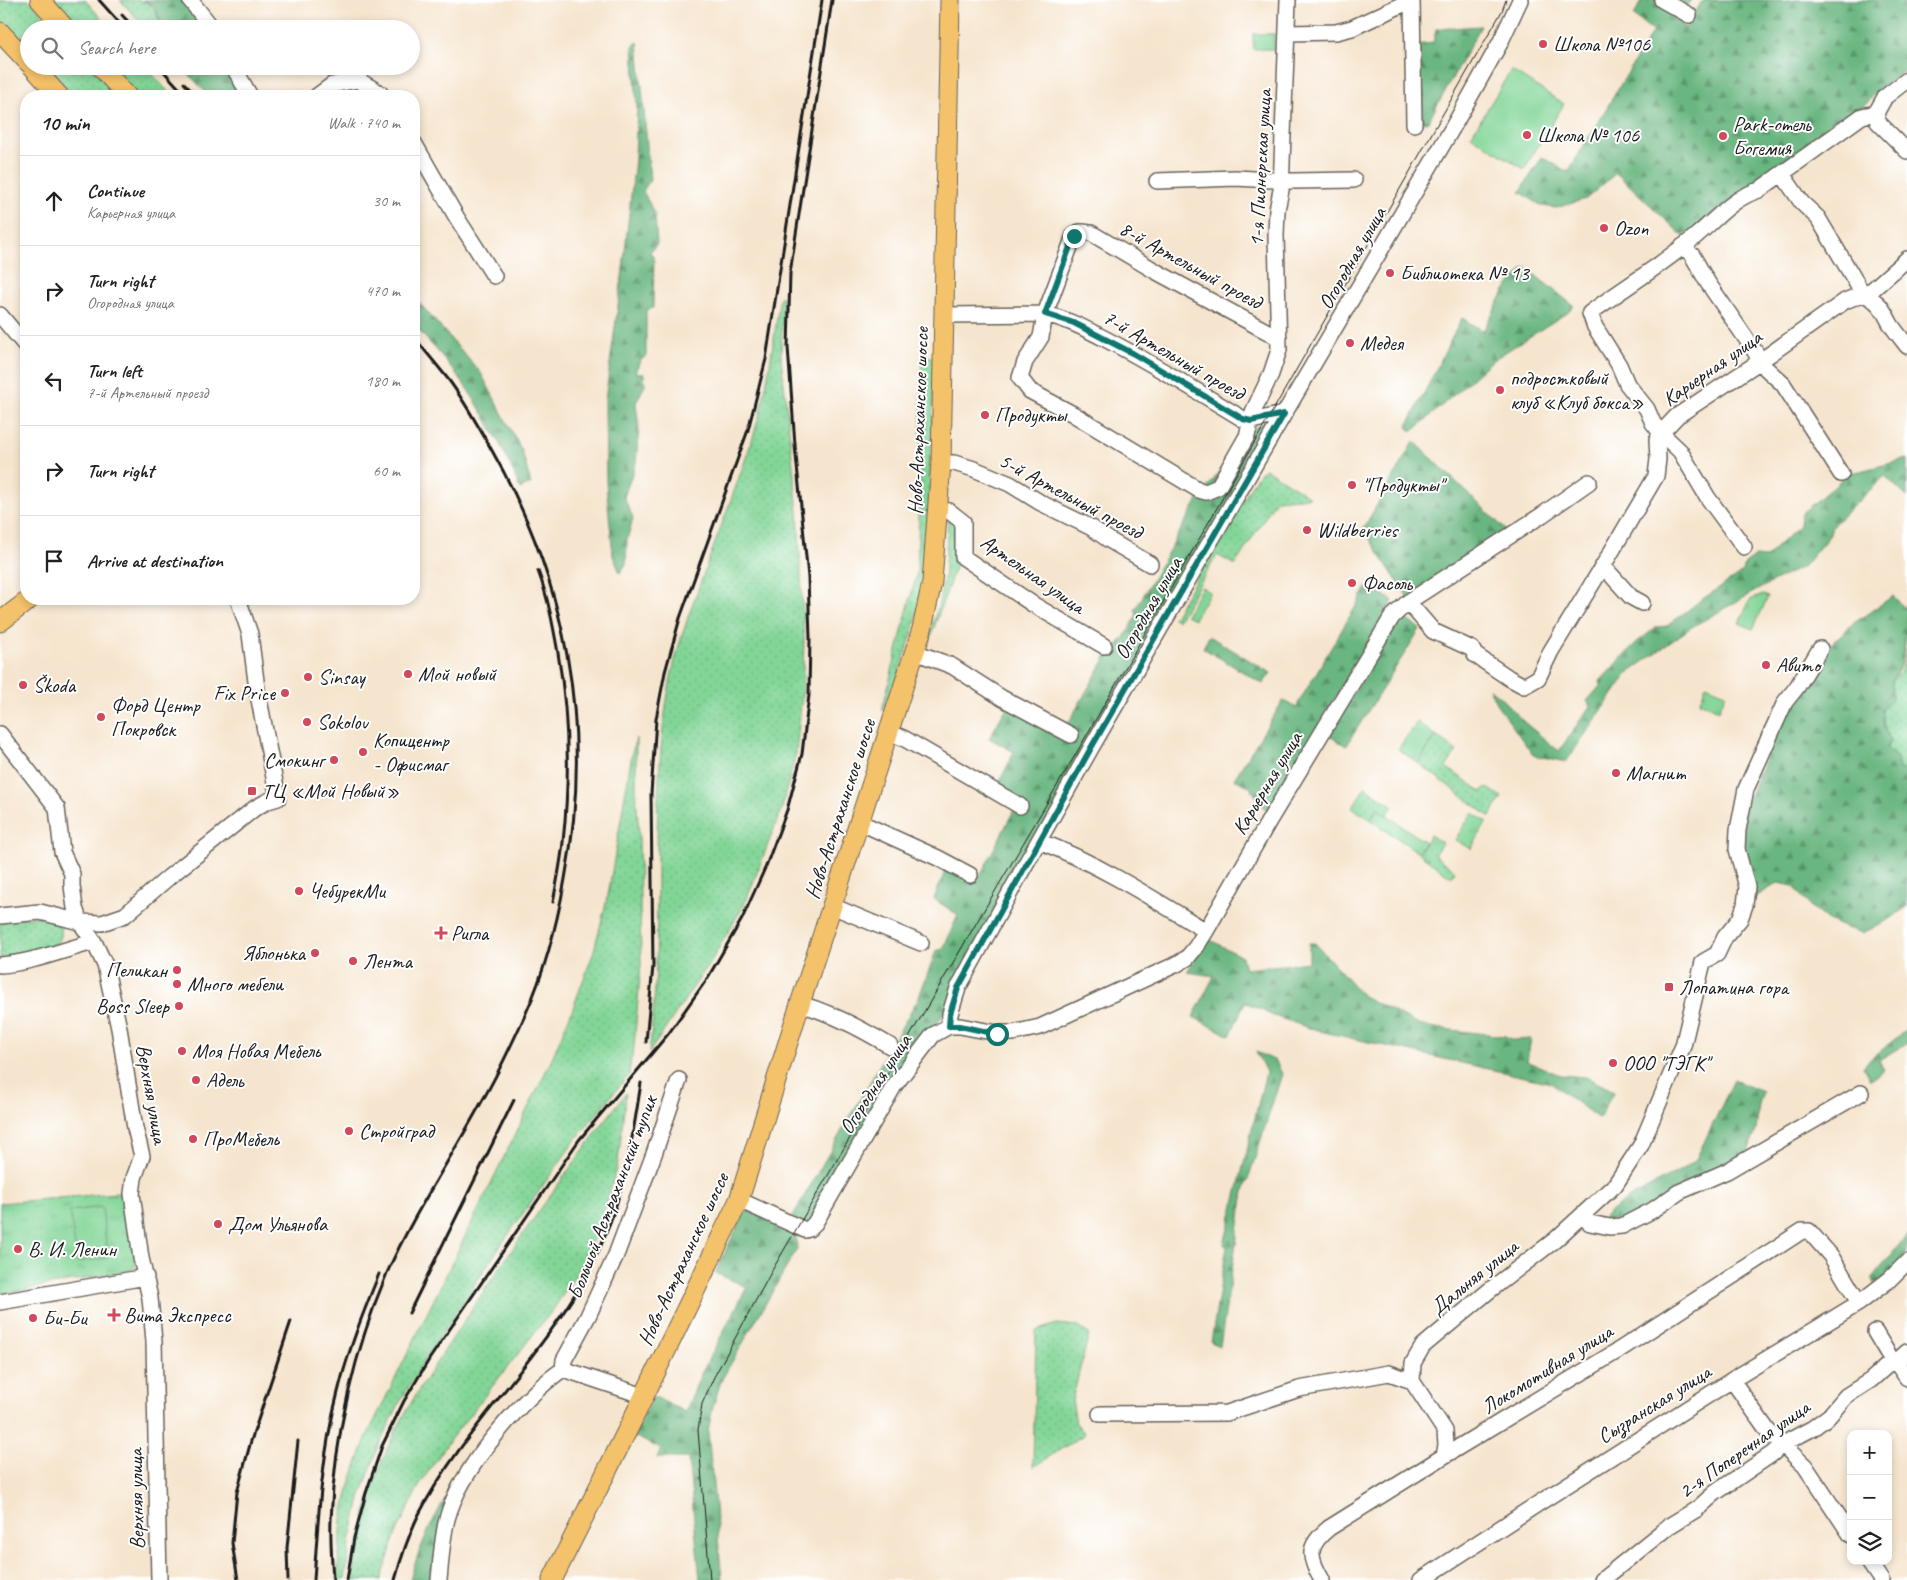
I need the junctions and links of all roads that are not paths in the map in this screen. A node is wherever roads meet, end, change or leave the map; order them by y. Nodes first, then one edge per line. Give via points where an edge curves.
1 (40, 0) edge
2 (190, 0) edge
3 (950, 0) edge
4 (1288, 0) edge
5 (1412, 0) edge
6 (1520, 0) edge
7 (1662, 0) edge
8 (1689, 15) dead end
9 (58, 20) edge
10 (206, 20) edge
11 (0, 32) edge
12 (1288, 33) junction
13 (20, 53) edge
14 (40, 75) edge
15 (108, 75) edge
16 (238, 75) edge
17 (1907, 80) edge
18 (54, 90) edge
19 (122, 90) edge
20 (247, 90) edge
21 (325, 90) edge
22 (375, 90) edge
23 (1876, 113) junction
24 (1414, 124) dead end
25 (1907, 151) edge
26 (420, 153) edge
27 (1782, 174) junction
28 (1282, 180) junction
29 (1354, 180) dead end
30 (1157, 181) dead end
31 (1683, 246) junction
32 (1907, 259) edge
33 (494, 276) dead end
34 (1864, 294) junction
35 (1045, 314) junction
36 (0, 315) edge
37 (945, 315) junction
38 (1279, 338) junction
39 (20, 339) edge
40 (1907, 346) edge
41 (1758, 362) junction
42 (1284, 414) junction
43 (1251, 421) junction
44 (1661, 433) junction
45 (941, 463) junction
46 (1841, 474) dead end
47 (1589, 482) dead end
48 (937, 510) junction
49 (1744, 547) dead end
50 (1150, 564) dead end
51 (1603, 566) junction
52 (1408, 602) junction
53 (1642, 603) dead end
54 (22, 605) edge
55 (240, 605) edge
56 (0, 622) edge
57 (1104, 646) dead end
58 (1820, 649) dead end
59 (915, 652) junction
60 (888, 732) junction
61 (0, 734) edge
62 (1071, 735) dead end
63 (1020, 806) dead end
64 (860, 822) junction
65 (1039, 841) junction
66 (970, 875) dead end
67 (832, 906) junction
68 (0, 916) edge
69 (80, 922) junction
70 (1206, 931) junction
71 (94, 942) junction
72 (921, 943) dead end
73 (0, 965) edge
74 (800, 1004) junction
75 (949, 1026) junction
76 (890, 1046) dead end
77 (679, 1080) dead end
78 (1861, 1093) dead end
79 (739, 1200) junction
80 (1582, 1216) junction
81 (1907, 1262) edge
82 (146, 1277) junction
83 (0, 1302) edge
84 (1858, 1303) junction
85 (1875, 1332) dead end
86 (1899, 1359) edge
87 (563, 1369) junction
88 (1907, 1378) edge
89 (1412, 1380) junction
90 (1732, 1380) junction
91 (644, 1396) junction
92 (1100, 1414) dead end
93 (1783, 1444) junction
94 (1444, 1456) junction
95 (1847, 1529) edge
96 (1871, 1565) edge
97 (159, 1580) edge
98 (439, 1580) edge
99 (552, 1580) edge
100 (1322, 1580) edge
101 (1421, 1580) edge
102 (1602, 1580) edge
103 (1881, 1580) edge

1 - 9 main road
2 - 10 street
3 - 37 main road, Ново-Астраханское шоссе
4 - 12 street, 1-я Пионерская улица
5 - 12 street via 1352,28 1336,32
5 - 24 street
6 - 42 street, Огородная улица via 1453,127
7 - 8 street
11 - 13 main road
12 - 28 street, 1-я Пионерская улица
14 - 18 main road
15 - 19 main road
16 - 20 street
17 - 23 street via 1885,97
21 - 22 street via 332,85 358,80
23 - 25 street via 1878,122
23 - 27 street via 1862,116
26 - 33 street
27 - 31 street via 1725,209
27 - 34 street via 1818,218
28 - 29 street
28 - 30 street
28 - 38 street, 1-я Пионерская улица via 1276,235
31 - 41 street via 1756,353
31 - 44 street via 1590,312 1627,384
32 - 34 street, Карьерная улица
34 - 40 street via 1885,311
34 - 41 street, Карьерная улица via 1845,301
35 - 37 street, 7-й Артельный проезд
35 - 38 street, 8-й Артельный проезд via 1074,236 1081,231 1091,233
35 - 43 street, 7-й Артельный проезд via 1074,323 1108,340
35 - 43 street, 1-я Пионерская улица via 1041,337 1025,362 1020,378 1025,386 1199,490 1206,492 1218,487 1247,436
36 - 39 street
37 - 45 main road, Ново-Астраханское шоссе
38 - 43 street, 1-я Пионерская улица via 1279,350
41 - 44 street, Карьерная улица via 1677,416
41 - 46 street via 1783,384
42 - 43 street, 7-й Артельный проезд
42 - 65 street, Огородная улица
44 - 49 street via 1680,452
44 - 51 street, Карьерная улица via 1657,440 1656,476
45 - 48 main road, Ново-Астраханское шоссе
45 - 50 street, 5-й Артельный проезд via 974,469 1010,484
47 - 52 street, Карьерная улица
48 - 57 street, Артельная улица via 949,511 963,522 963,557 1034,605
48 - 59 main road, Ново-Астраханское шоссе via 932,582
51 - 52 street, Карьерная улица via 1538,678 1524,686 1476,655 1472,649 1432,631
51 - 53 street via 1631,597
52 - 70 street, Карьерная улица via 1392,617
54 - 56 main road
55 - 69 street via 250,634 278,798 256,808 125,915 102,923
58 - 80 street, Дальняя улица via 1785,702 1744,795 1737,848 1747,887 1740,919 1717,954 1702,962 1683,1046 1641,1145 1615,1185
59 - 60 main road, Ново-Астраханское шоссе
59 - 62 street via 952,666 1002,698
60 - 63 street
60 - 64 main road, Ново-Астраханское шоссе
61 - 69 street, Верхняя улица via 57,808 62,852 72,874
64 - 66 street
64 - 67 main road, Ново-Астраханское шоссе
65 - 70 street via 1113,874
65 - 75 street, Огородная улица via 958,988
67 - 72 street
67 - 74 main road, Ново-Астраханское шоссе
68 - 69 street via 40,912
69 - 71 street, Верхняя улица
70 - 75 street, Карьерная улица via 1191,952 1177,964 1040,1027 997,1034
71 - 73 street via 20,963
71 - 82 street, Верхняя улица via 105,965 141,1149 132,1194
74 - 76 street via 863,1029
74 - 79 main road, Ново-Астраханское шоссе
75 - 79 street, Огородная улица via 933,1035 894,1086 809,1229
77 - 87 street, Большой Астраханский тупик via 616,1256 564,1360
78 - 80 street via 1728,1171 1679,1192 1622,1226 1590,1223
79 - 91 main road, Ново-Астраханское шоссе
80 - 89 street, Дальняя улица via 1422,1346 1413,1363
81 - 84 street, Сызранская улица
82 - 83 street
82 - 97 street, Верхняя улица via 154,1341
84 - 90 street, Сызранская улица
84 - 94 street, Локомотивная улица via 1831,1256 1809,1231 1802,1231 1619,1350
85 - 86 street
86 - 88 street
86 - 93 street, 2-я Поперечная улица via 1846,1396 1829,1416 1813,1428
87 - 91 street
87 - 98 street, Большой Астраханский тупик via 504,1424 481,1453 460,1488 447,1519
89 - 92 street via 1389,1373 1299,1389 1227,1413
89 - 94 street via 1445,1431
90 - 93 street via 1768,1431
90 - 101 street, Сызранская улица
91 - 99 main road, Ново-Астраханское шоссе
93 - 95 street via 1805,1466
93 - 102 street, 2-я Поперечная улица via 1697,1509 1669,1526
94 - 100 street, Локомотивная улица via 1318,1537 1311,1549 1313,1565
96 - 103 street

